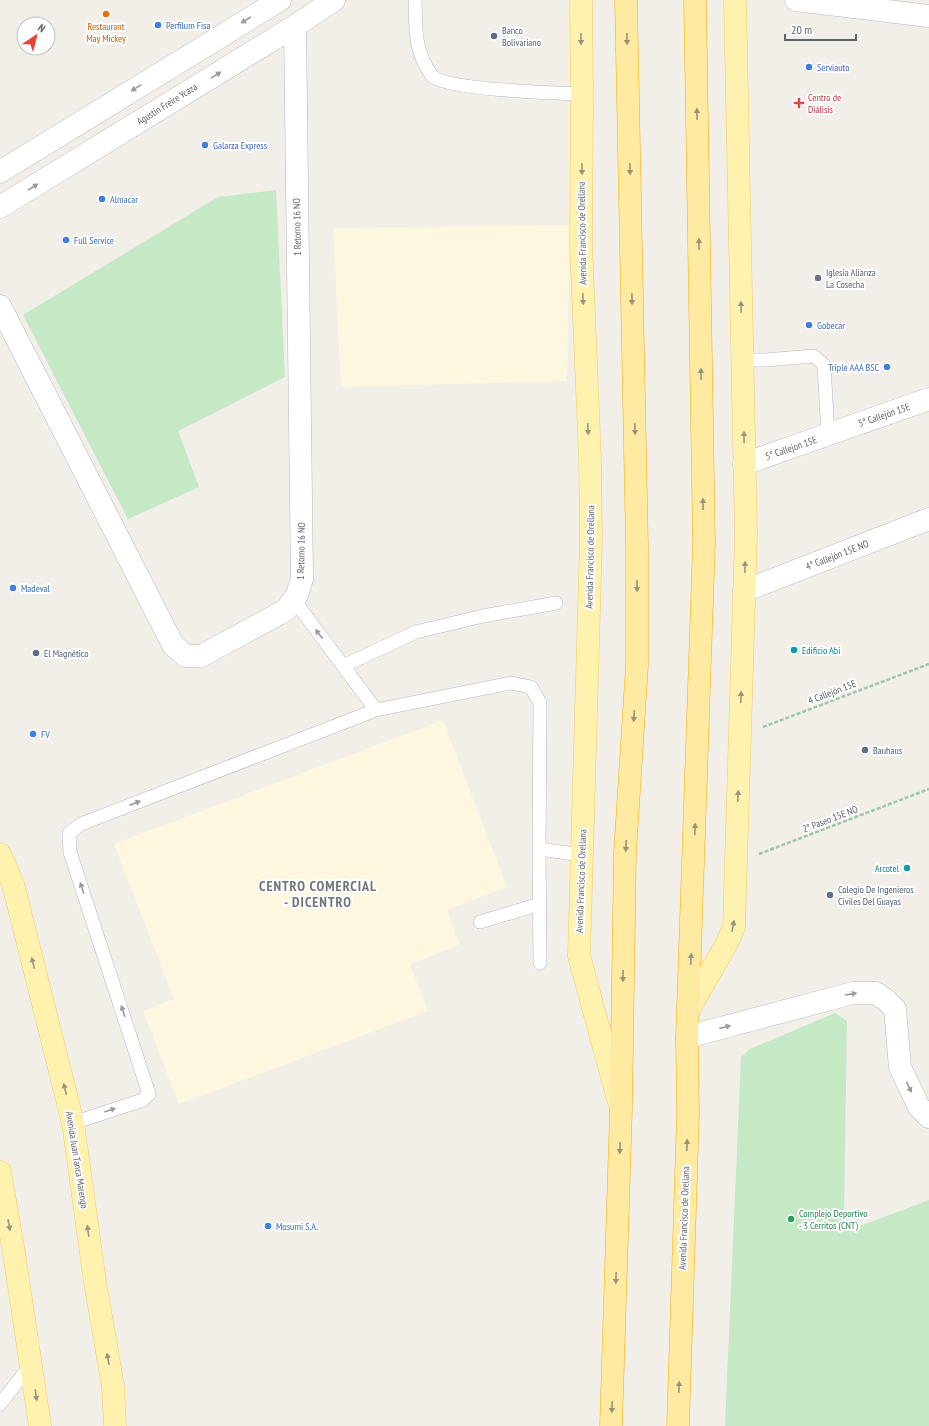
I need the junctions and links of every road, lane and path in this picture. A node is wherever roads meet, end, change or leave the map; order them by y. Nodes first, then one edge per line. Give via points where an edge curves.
1 (280, 0) edge
2 (334, 0) edge
3 (415, 0) edge
4 (581, 0) edge
5 (626, 0) edge
6 (695, 0) edge
7 (735, 0) edge
8 (796, 0) edge
9 (929, 16) edge
10 (295, 26) junction
11 (582, 94) junction
12 (0, 172) edge
13 (0, 207) edge
14 (0, 306) edge
15 (742, 360) junction
16 (929, 399) edge
17 (833, 433) junction
18 (744, 464) junction
19 (929, 519) edge
20 (744, 591) junction
21 (294, 600) junction
22 (556, 603) dead end
23 (929, 664) edge
24 (343, 666) junction
25 (376, 710) junction
26 (740, 736) junction
27 (929, 789) edge
28 (539, 849) junction
29 (0, 854) edge
30 (582, 855) junction
31 (736, 863) junction
32 (540, 904) junction
33 (480, 922) dead end
34 (540, 963) dead end
35 (689, 1009) junction
36 (687, 1037) junction
37 (621, 1109) junction
38 (929, 1117) edge
39 (73, 1123) junction
40 (0, 1172) edge
41 (31, 1365) junction
42 (113, 1386) junction
43 (0, 1404) edge
44 (40, 1426) edge
45 (116, 1426) edge
46 (124, 1426) edge
47 (611, 1426) edge
48 (678, 1426) edge

1 -> 12 street
2 - 10 street, Agustín Freire Ycaza
3 - 11 lane via 416,39 422,60 432,76 449,83 494,89
4 -> 11 main road, Avenida Francisco de Orellana
5 -> 37 highway, Avenida Francisco de Orellana via 637,665 625,853
35 -> 6 highway, Avenida Francisco de Orellana via 704,543
15 -> 7 main road, Avenida Francisco de Orellana
8 - 9 street
13 -> 10 street, Agustín Freire Ycaza
10 - 21 street, 1 Retorno 16 NO via 302,579
11 -> 30 main road, Avenida Francisco de Orellana via 581,244 591,540
14 - 21 street, 1 Retorno 16 NO via 173,645 186,656 201,656 286,610
15 - 17 lane via 814,356 824,365
18 -> 15 main road, Avenida Francisco de Orellana
16 - 17 street, 5° Callejón 15E
17 - 18 street, 5° Callejon 15E
20 -> 18 main road, Avenida Francisco de Orellana
19 - 20 street, 4° Callejón 15E NO
26 -> 20 main road, Avenida Francisco de Orellana
24 -> 21 lane
22 - 24 lane via 483,616 416,632
23 - 26 path, 4 Callejón 15E
24 - 25 lane
25 - 28 lane via 511,684 531,687 540,704
39 -> 25 lane via 144,1100 149,1094 70,852 69,834 81,824
31 -> 26 main road, Avenida Francisco de Orellana
27 - 31 path, 2° Paseo 15E NO
28 - 30 lane
28 - 32 lane
39 -> 29 main road, Avenida Juan Tanca Marengo via 13,884
30 - 37 main road, Avenida Francisco de Orellana via 579,956
35 -> 31 main road, Avenida Francisco de Orellana via 734,927
32 - 33 lane
32 - 34 lane
35 - 36 highway, Avenida Francisco de Orellana
36 -> 38 street via 853,993 876,993 895,1009 900,1067 919,1107
48 -> 36 highway, Avenida Francisco de Orellana via 688,1114
37 -> 47 highway, Avenida Francisco de Orellana
42 -> 39 main road, Avenida Juan Tanca Marengo via 95,1282
40 -> 41 main road
41 - 43 lane
41 -> 44 main road
42 - 45 main road, Avenida Juan Tanca Marengo
42 - 46 main road

